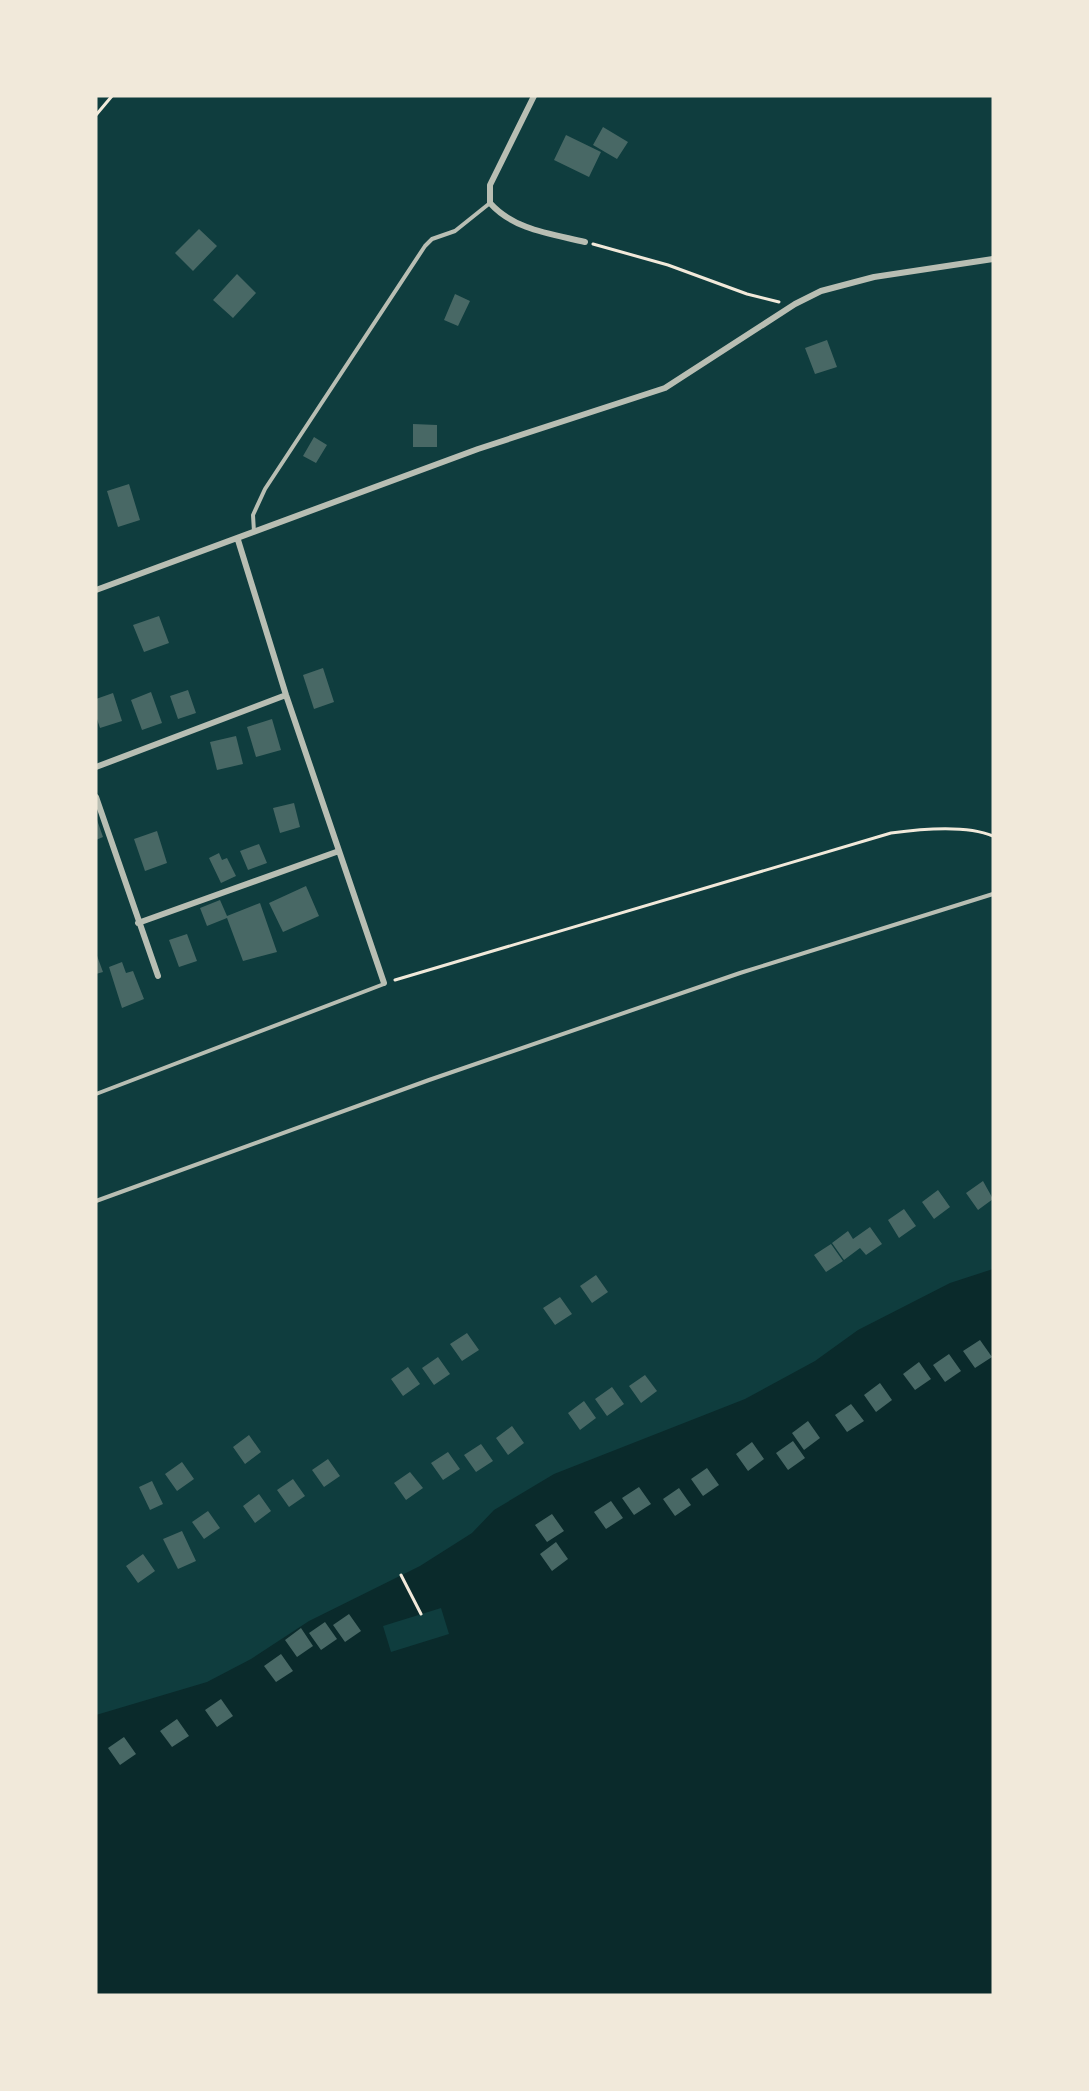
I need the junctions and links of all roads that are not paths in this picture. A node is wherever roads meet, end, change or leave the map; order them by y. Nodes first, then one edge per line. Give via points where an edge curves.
1 (534, 96) edge
2 (489, 203) junction
3 (585, 242) road end
4 (993, 259) edge
5 (254, 532) junction
6 (238, 540) junction
7 (96, 590) edge
8 (286, 695) junction
9 (96, 767) edge
10 (96, 797) edge
11 (339, 851) junction
12 (993, 894) edge
13 (138, 923) junction
14 (158, 976) dead end
15 (384, 984) joint
16 (96, 1094) edge
17 (96, 1201) edge

1 - 2 street via 490,185
2 - 3 street via 507,219 532,230
2 - 5 lane via 455,231 432,239 425,246 265,489 253,515
4 - 5 street via 874,278 821,291 665,388 489,446
5 - 6 street
6 - 7 street
6 - 8 street
8 - 9 street
8 - 11 street
10 - 13 street
11 - 13 street
11 - 15 street
12 - 17 lane via 629,1011
13 - 14 street
15 - 16 lane

